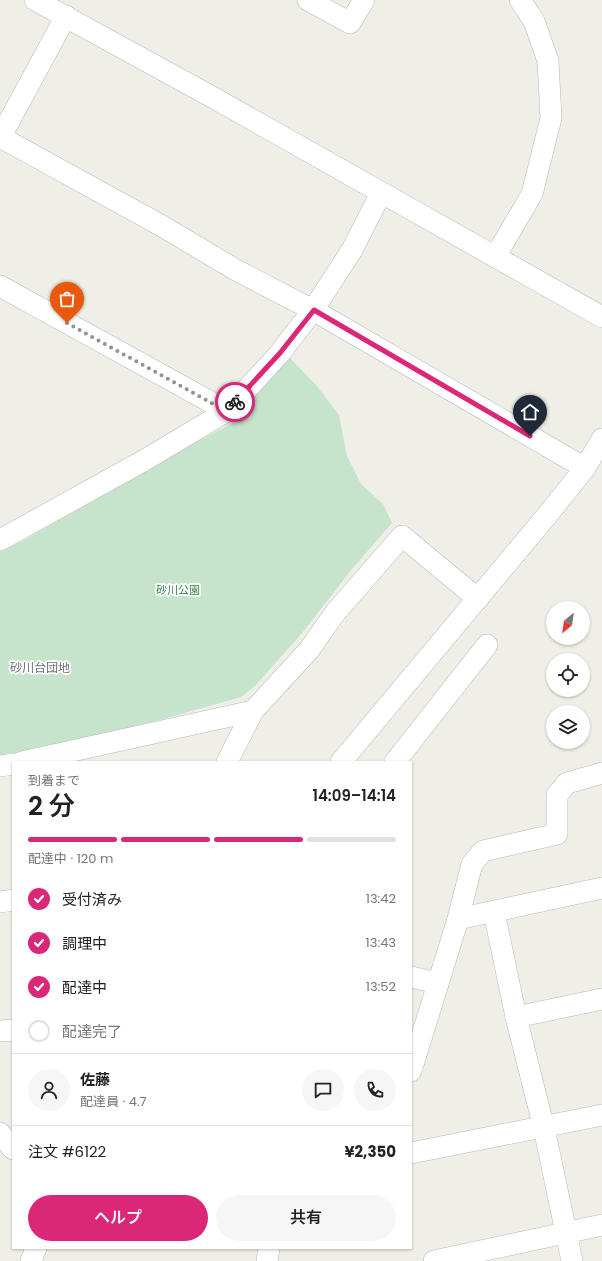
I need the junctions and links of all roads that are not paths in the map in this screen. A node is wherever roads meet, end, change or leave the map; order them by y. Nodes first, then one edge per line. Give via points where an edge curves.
1 (34, 0) edge
2 (308, 0) edge
3 (364, 0) edge
4 (520, 0) edge
5 (66, 16) junction
6 (0, 138) edge
7 (381, 193) junction
8 (495, 257) junction
9 (0, 286) edge
10 (314, 310) junction
11 (602, 317) edge
12 (226, 411) junction
13 (602, 439) edge
14 (585, 468) junction
15 (0, 540) edge
16 (478, 599) junction
17 (487, 645) dead end
18 (253, 711) junction
19 (27, 761) edge
20 (228, 761) edge
21 (342, 761) edge
22 (396, 761) edge
23 (12, 764) edge
24 (0, 766) edge
25 (602, 773) edge
26 (602, 888) edge
27 (12, 900) edge
28 (0, 902) edge
29 (494, 912) junction
30 (458, 919) junction
31 (412, 978) edge
32 (438, 983) junction
33 (602, 998) edge
34 (516, 1017) junction
35 (12, 1030) edge
36 (0, 1031) edge
37 (412, 1068) edge
38 (602, 1115) edge
39 (544, 1128) junction
40 (0, 1133) edge
41 (12, 1148) edge
42 (412, 1153) edge
43 (602, 1226) edge
44 (566, 1233) junction
45 (36, 1249) edge
46 (269, 1249) edge
47 (31, 1261) edge
48 (267, 1261) edge
49 (434, 1261) edge
50 (572, 1261) edge

1 - 5 street
2 - 3 street via 350,23
4 - 8 street via 534,21 548,61 550,118 532,194
5 - 6 street
5 - 7 street
6 - 10 street via 162,226 236,270
7 - 8 street
7 - 10 street via 352,250
8 - 11 street
9 - 12 street
10 - 12 street via 280,353
10 - 14 street
12 - 15 street via 143,461
13 - 14 street
14 - 16 street
16 - 18 street via 402,536 335,613 309,650
16 - 21 street
17 - 22 street
18 - 19 street
18 - 20 street
23 - 24 street
25 - 30 street via 567,783 557,795 557,834 483,851 472,864
26 - 29 street
27 - 28 street
29 - 30 street
29 - 34 street
30 - 32 street
31 - 32 street
32 - 37 street
33 - 34 street
34 - 39 street
35 - 36 street
38 - 39 street
39 - 42 street
39 - 44 street
40 - 41 street
43 - 44 street
44 - 49 street
44 - 50 street
45 - 47 street
46 - 48 street

